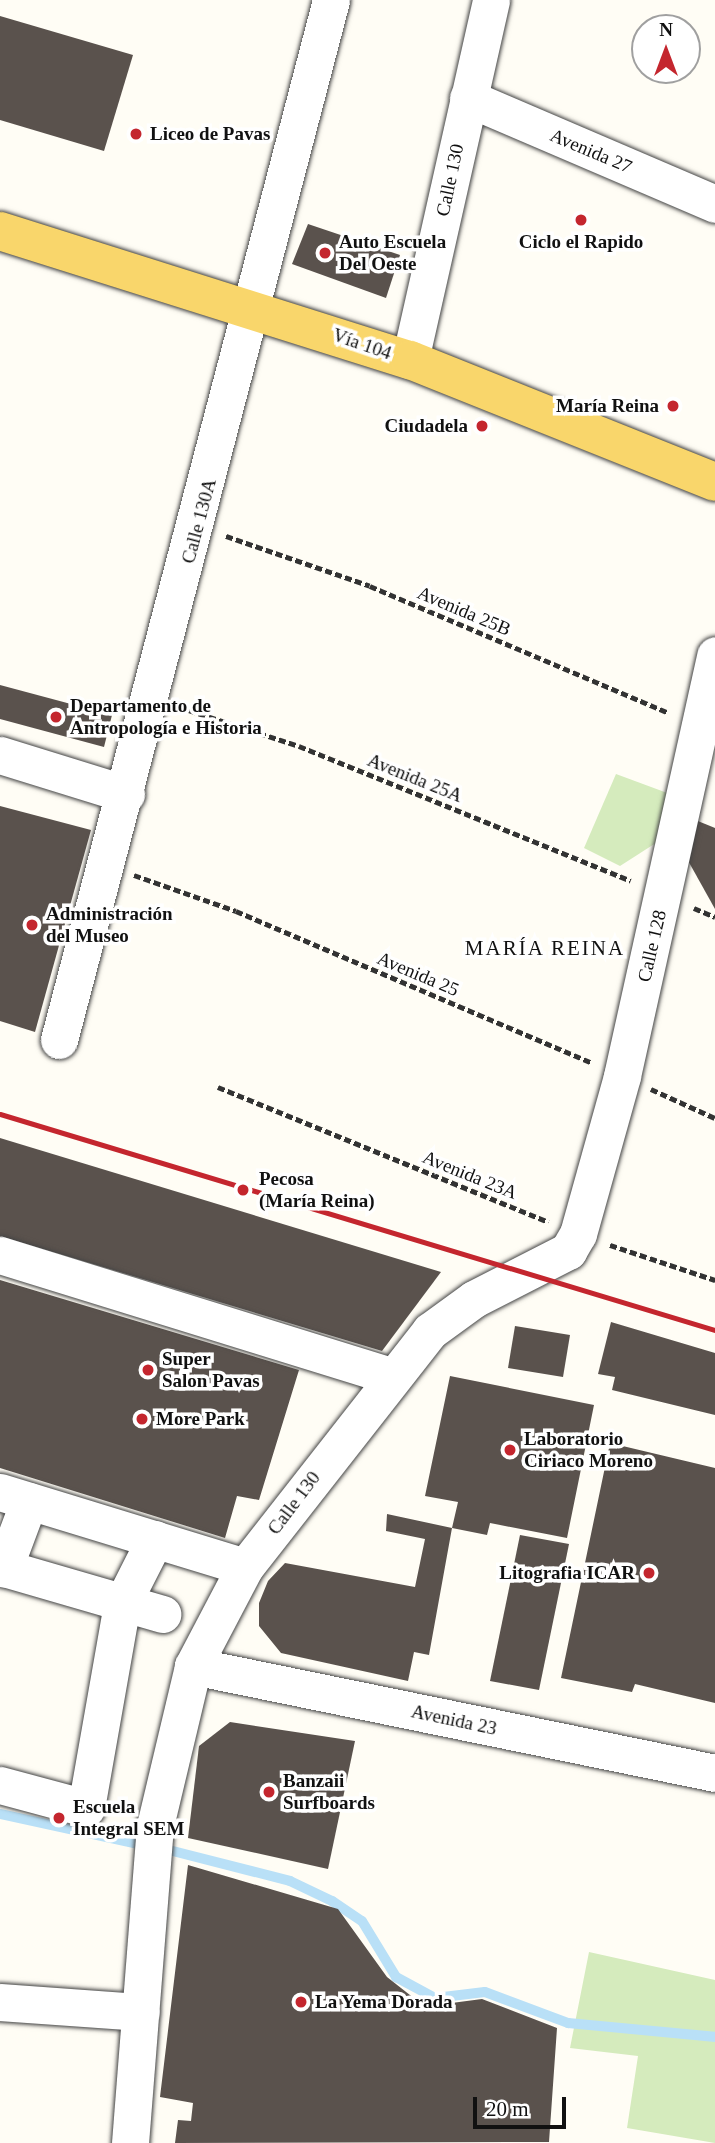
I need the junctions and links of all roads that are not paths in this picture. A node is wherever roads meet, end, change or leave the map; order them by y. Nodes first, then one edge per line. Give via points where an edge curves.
1 (331, 0) edge
2 (491, 0) edge
3 (468, 98) junction
4 (715, 204) edge
5 (0, 231) edge
6 (255, 309) junction
7 (410, 360) junction
8 (715, 482) edge
9 (715, 655) edge
10 (0, 755) edge
11 (126, 794) junction
12 (59, 1040) dead end
13 (578, 1234) joint
14 (0, 1255) edge
15 (390, 1376) junction
16 (14, 1496) edge
17 (155, 1539) junction
18 (245, 1567) junction
19 (122, 1604) junction
20 (162, 1614) dead end
21 (193, 1666) junction
22 (715, 1773) edge
23 (0, 1785) edge
24 (0, 2002) edge
25 (141, 2012) junction
26 (130, 2143) edge

1 - 6 street, Calle 130A
2 - 3 street, Calle 130
3 - 4 street, Avenida 27
3 - 7 street, Calle 130
5 - 6 main road, Vía 104
6 - 7 main road, Vía 104
6 - 11 street, Calle 130A
7 - 8 main road, Vía 104
9 - 13 street, Calle 128 via 622,1076
10 - 11 street
11 - 12 street, Calle 130A
13 - 15 street, Calle 130 via 568,1251 474,1299 430,1331
14 - 15 street
15 - 18 street, Calle 130
16 - 17 street
16 - 19 street via 4,1569
17 - 18 street
17 - 19 street
18 - 21 street, Calle 130
19 - 20 street
19 - 23 street via 86,1808
21 - 22 street, Avenida 23
21 - 25 street, Calle 130 via 155,1826
24 - 25 street
25 - 26 street, Calle 130

